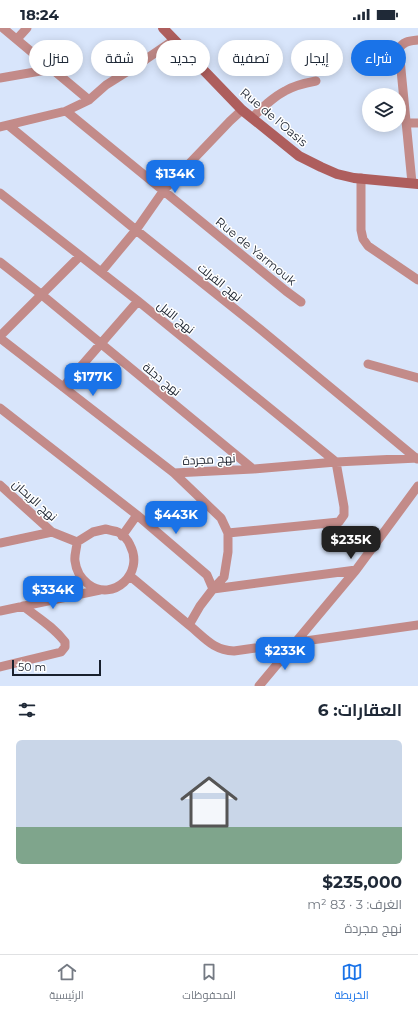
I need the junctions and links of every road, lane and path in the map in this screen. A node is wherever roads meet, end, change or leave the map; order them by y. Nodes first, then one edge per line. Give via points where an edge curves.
1 (3, 28) edge
2 (27, 28) edge
3 (163, 28) edge
4 (17, 40) junction
5 (174, 40) edge
6 (418, 40) edge
7 (29, 50) edge
8 (156, 52) edge
9 (29, 73) edge
10 (60, 76) edge
11 (209, 76) edge
12 (0, 78) edge
13 (316, 81) dead end
14 (403, 88) edge
15 (89, 100) junction
16 (242, 110) junction
17 (66, 111) junction
18 (252, 118) junction
19 (406, 123) joint
20 (418, 123) edge
21 (4, 126) edge
22 (361, 178) junction
23 (415, 183) edge
24 (164, 190) junction
25 (0, 193) edge
26 (136, 230) junction
27 (80, 256) junction
28 (0, 262) edge
29 (101, 272) junction
30 (418, 280) edge
31 (42, 295) junction
32 (138, 301) junction
33 (301, 302) dead end
34 (0, 337) edge
35 (101, 344) junction
36 (368, 364) dead end
37 (418, 378) edge
38 (63, 387) junction
39 (0, 408) edge
40 (417, 458) edge
41 (336, 462) junction
42 (253, 469) junction
43 (174, 473) junction
44 (0, 485) edge
45 (418, 486) edge
46 (138, 515) junction
47 (52, 532) junction
48 (228, 532) junction
49 (122, 536) junction
50 (0, 542) edge
51 (77, 542) junction
52 (356, 570) junction
53 (130, 576) junction
54 (102, 589) junction
55 (213, 589) junction
56 (23, 606) junction
57 (0, 611) edge
58 (189, 625) junction
59 (418, 625) edge
60 (295, 643) junction
61 (0, 667) edge
62 (259, 686) edge

1 - 4 street
2 - 4 street
3 - 5 street, Rue de l'Oasis
4 - 7 street
6 - 14 street via 407,41 401,45
8 - 15 street via 106,85
9 - 12 street
10 - 15 street
11 - 16 street, Rue de l'Oasis
13 - 18 street via 284,91
15 - 17 street
16 - 18 street, Rue de l'Oasis
16 - 24 street
17 - 21 street
17 - 24 street, Rue de Yarmouk
18 - 22 street, Rue de l'Oasis via 299,156 338,174
19 - 20 street
19 - 23 street
21 - 26 street, نهج الفرلت
22 - 23 street, Rue de l'Oasis
22 - 30 street via 363,239 368,246
24 - 26 street
24 - 33 street, Rue de Yarmouk
25 - 27 street, نهج النيل
26 - 29 street
26 - 40 street, نهج الفرلت
27 - 29 street, نهج النيل
27 - 31 street
28 - 31 street, نهج دجلة
29 - 32 street, نهج النيل
31 - 34 street
31 - 35 street, نهج دجلة
32 - 35 street
32 - 41 street, نهج النيل
34 - 38 street, نهج مجردة
35 - 38 street
35 - 42 street, نهج دجلة
36 - 37 street
38 - 43 street, نهج مجردة
39 - 46 street
40 - 41 street, نهج مجردة
41 - 42 street, نهج مجردة
41 - 48 street via 344,507 344,515 339,522
42 - 43 street, نهج مجردة
43 - 48 street via 221,518
44 - 47 street, نهج الريحان
45 - 52 street
46 - 49 street
46 - 55 street via 207,575
47 - 50 street
47 - 51 street, نهج الريحان
48 - 55 street via 224,578
49 - 51 street via 118,532 106,529 93,532
49 - 53 street via 128,540 134,552
51 - 54 street via 75,559 82,580
52 - 55 street
52 - 60 street
53 - 54 street via 122,584
53 - 58 street
54 - 56 street
55 - 58 street
56 - 57 street
56 - 61 street via 62,638 65,647 61,652
58 - 60 street via 214,646 227,651
59 - 60 street
60 - 62 street

